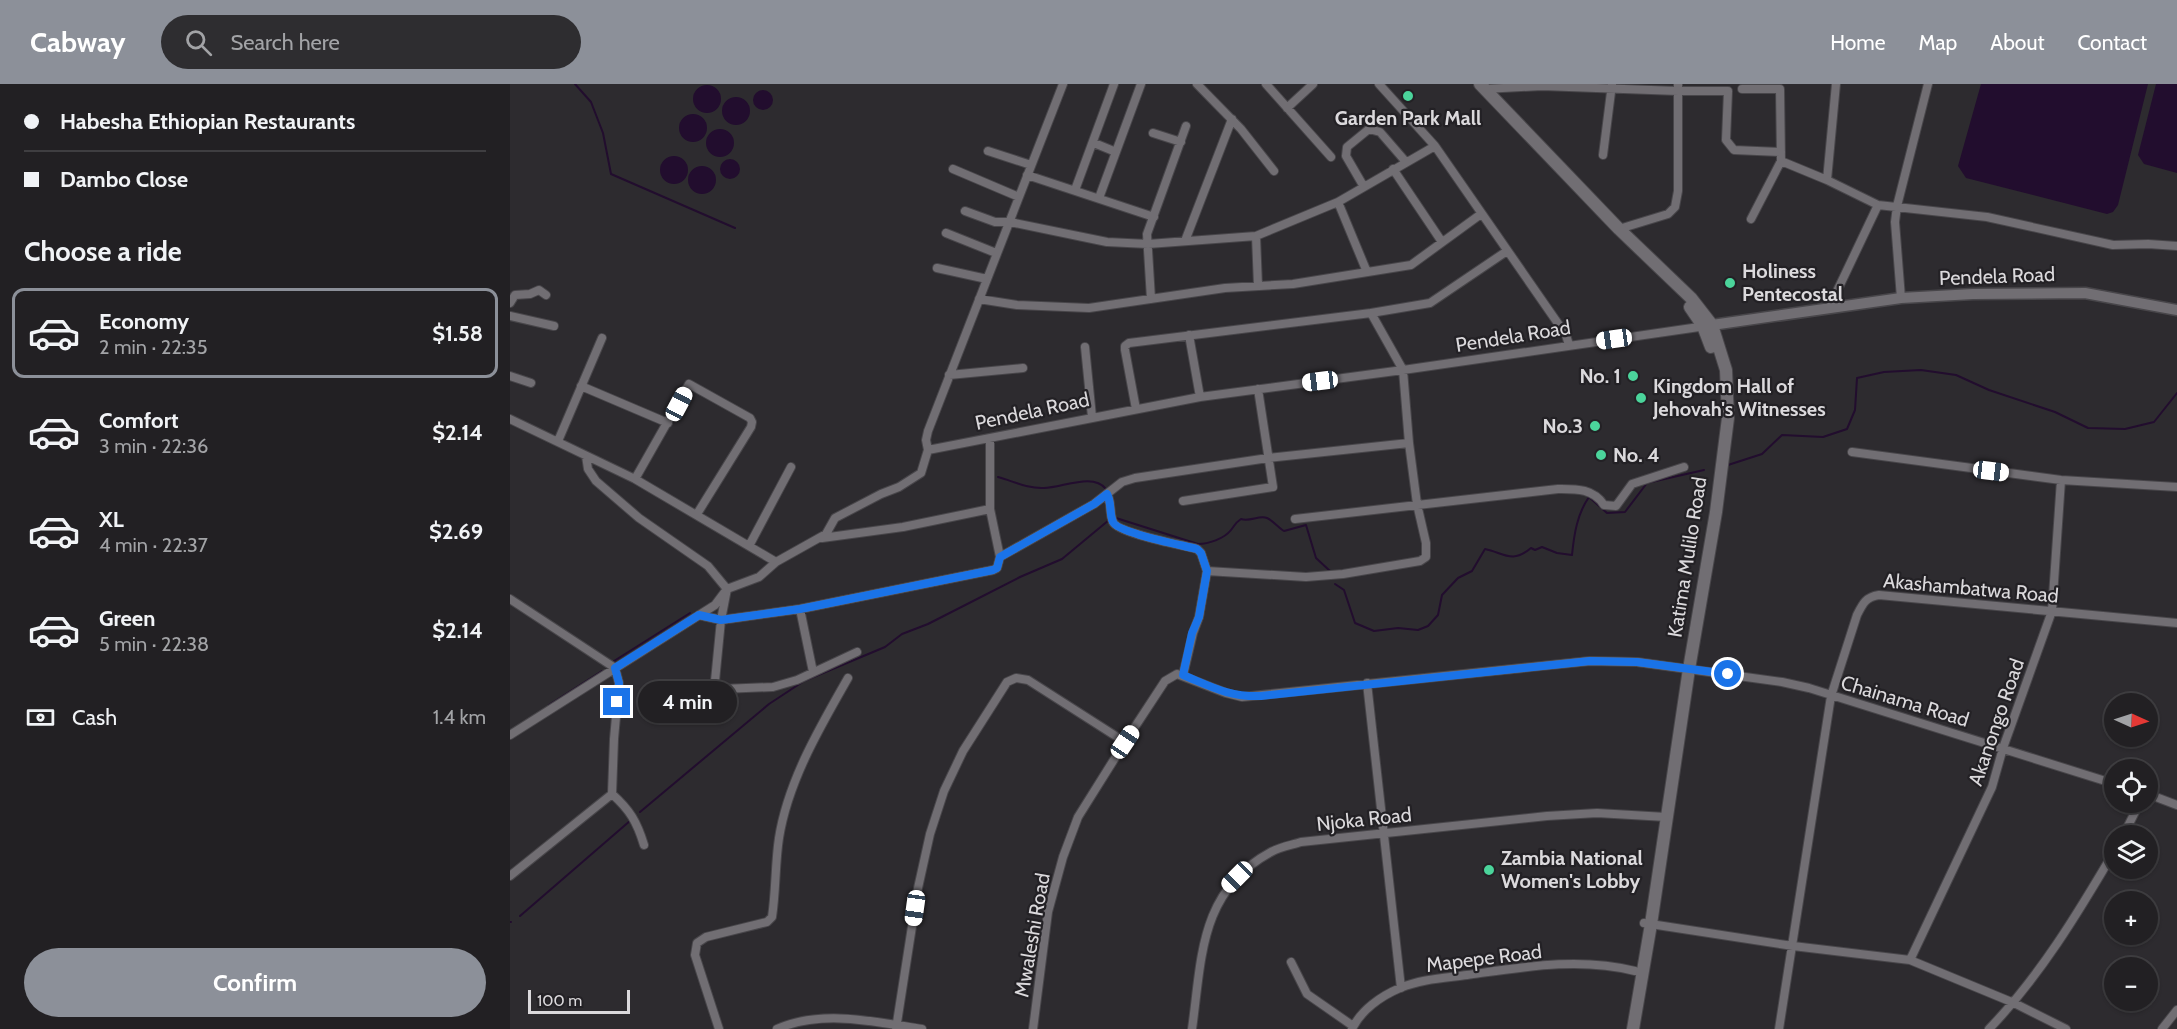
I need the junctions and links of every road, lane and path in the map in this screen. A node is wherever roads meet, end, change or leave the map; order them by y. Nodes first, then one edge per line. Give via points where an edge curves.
1 (1063, 84) edge
2 (1114, 84) edge
3 (1141, 84) edge
4 (1197, 84) edge
5 (1266, 84) edge
6 (1313, 84) edge
7 (1379, 84) edge
8 (1836, 84) edge
9 (1928, 84) edge
10 (1542, 85) edge
11 (1482, 86) edge
12 (1612, 86) edge
13 (1742, 87) edge
14 (1678, 88) edge
15 (1728, 91) junction
16 (1287, 108) junction
17 (1232, 119) junction
18 (1186, 126) dead end
19 (1153, 133) dead end
20 (1181, 142) junction
21 (1094, 143) junction
22 (1435, 146) junction
23 (988, 150) dead end
24 (1116, 152) junction
25 (1603, 155) dead end
26 (1331, 157) dead end
27 (1781, 157) junction
28 (1406, 162) junction
29 (1031, 165) junction
30 (953, 168) dead end
31 (1393, 169) junction
32 (1275, 171) dead end
33 (1027, 175) junction
34 (1827, 180) junction
35 (1364, 187) junction
36 (1075, 190) junction
37 (1019, 197) junction
38 (1099, 198) junction
39 (1338, 202) junction
40 (1878, 205) junction
41 (1897, 206) junction
42 (965, 211) dead end
43 (1481, 214) junction
44 (1154, 217) junction
45 (1751, 219) dead end
46 (1010, 222) junction
47 (1619, 229) junction
48 (946, 233) dead end
49 (1256, 236) junction
50 (1185, 241) junction
51 (1442, 242) junction
52 (1148, 243) junction
53 (2177, 246) edge
54 (1507, 251) junction
55 (996, 253) junction
56 (937, 268) dead end
57 (1367, 272) junction
58 (987, 279) junction
59 (1258, 286) junction
60 (546, 295) dead end
61 (1901, 298) junction
62 (979, 299) junction
63 (1151, 299) junction
64 (510, 303) edge
65 (1829, 308) junction
66 (2177, 310) edge
67 (1371, 313) junction
68 (510, 316) edge
69 (1707, 325) junction
70 (554, 326) dead end
71 (1189, 335) junction
72 (602, 338) dead end
73 (1569, 345) junction
74 (1084, 347) dead end
75 (1023, 368) dead end
76 (1403, 370) junction
77 (949, 375) junction
78 (510, 376) edge
79 (531, 383) dead end
80 (581, 386) junction
81 (1258, 389) junction
82 (1200, 397) junction
83 (1136, 409) junction
84 (1092, 417) junction
85 (510, 419) edge
86 (669, 423) junction
87 (990, 439) junction
88 (558, 441) junction
89 (1409, 443) junction
90 (928, 450) junction
91 (1852, 452) dead end
92 (586, 456) junction
93 (1268, 458) junction
94 (791, 467) dead end
95 (1684, 467) dead end
96 (635, 479) junction
97 (2061, 480) junction
98 (2177, 487) edge
99 (1107, 494) junction
100 (1184, 501) dead end
101 (1417, 504) junction
102 (990, 509) junction
103 (697, 514) junction
104 (1294, 519) dead end
105 (817, 539) junction
106 (748, 546) junction
107 (1000, 557) junction
108 (776, 562) junction
109 (1207, 571) junction
110 (728, 589) junction
111 (510, 599) edge
112 (800, 609) junction
113 (2052, 611) junction
114 (699, 615) junction
115 (721, 620) junction
116 (2177, 623) edge
117 (857, 652) dead end
118 (615, 668) junction
119 (1685, 668) junction
120 (813, 672) junction
121 (1183, 675) junction
122 (849, 678) dead end
123 (1367, 683) junction
124 (1831, 696) junction
125 (510, 735) edge
126 (1125, 742) junction
127 (2003, 748) junction
128 (2104, 780) edge
129 (612, 794) junction
130 (2158, 797) edge
131 (2177, 804) edge
132 (1663, 817) junction
133 (1382, 834) junction
134 (644, 845) dead end
135 (2104, 868) edge
136 (510, 876) edge
137 (1648, 923) junction
138 (1793, 946) junction
139 (1910, 960) junction
140 (1291, 962) dead end
141 (1635, 971) junction
142 (1401, 988) junction
143 (2014, 1003) junction
144 (2177, 1010) edge
145 (897, 1027) edge
146 (1353, 1027) edge
147 (719, 1029) edge
148 (777, 1029) edge
149 (922, 1029) edge
150 (1033, 1029) edge
151 (1192, 1029) edge
152 (1626, 1029) edge
153 (1633, 1029) edge
154 (1779, 1029) edge
155 (1989, 1029) edge
156 (2066, 1029) edge
157 (2162, 1029) edge

1 - 29 street
2 - 21 street
3 - 24 street
4 - 17 street
5 - 16 street
6 - 16 street
7 - 22 street
8 - 34 street
9 - 41 street
10 - 11 street
10 - 12 street
11 - 47 main road, Katima Mulilo Road
12 - 14 street
12 - 25 street
13 - 15 street
13 - 27 street via 1780,88
14 - 15 street
14 - 47 street via 1675,207 1668,214
15 - 27 street via 1726,140 1734,150
16 - 26 street
17 - 32 street
17 - 50 street
18 - 20 street
19 - 20 street
20 - 44 street
21 - 24 street
21 - 36 street
22 - 28 street
22 - 43 street
23 - 29 street
24 - 38 street
27 - 34 street
27 - 45 street
28 - 31 street
28 - 35 street via 1380,132 1370,129 1346,151
29 - 33 street
30 - 37 street
31 - 35 street
31 - 51 street
33 - 36 street
33 - 37 street
34 - 40 street
35 - 39 street
36 - 38 street
37 - 46 street
38 - 44 street
39 - 49 street
39 - 57 street
40 - 41 street
40 - 65 street
41 - 53 street via 1988,217 2113,245
41 - 61 street
42 - 46 street via 995,222
43 - 51 street
43 - 54 street
44 - 52 street
46 - 52 street via 1107,242
46 - 55 street
47 - 69 main road, Katima Mulilo Road via 1691,298
48 - 55 street
49 - 50 street
49 - 59 street
50 - 52 street
51 - 57 street via 1411,265
52 - 63 street
54 - 67 street via 1430,303
54 - 73 street via 1566,335
55 - 58 street
56 - 58 street
57 - 59 street
58 - 62 street
59 - 63 street
60 - 64 street via 537,290 515,295
61 - 65 street, Pendela Road
61 - 66 street, Pendela Road via 2085,293
62 - 63 street via 1089,308
62 - 77 street
65 - 69 street, Pendela Road
67 - 71 street
67 - 76 street
68 - 70 street
69 - 73 street, Pendela Road
69 - 119 main road, Katima Mulilo Road via 1726,370 1728,418 1716,512
71 - 82 street
71 - 83 street via 1125,346
72 - 80 street
73 - 76 street, Pendela Road
74 - 84 street
75 - 77 street
76 - 81 street, Pendela Road
76 - 89 street
77 - 90 street via 928,431
78 - 79 street
80 - 86 street
80 - 88 street
81 - 82 street, Pendela Road
81 - 93 street
82 - 83 street, Pendela Road
83 - 84 street, Pendela Road
84 - 87 street, Pendela Road
85 - 88 street
86 - 96 street
86 - 103 street via 689,384 752,422
87 - 90 street, Pendela Road
87 - 102 street
88 - 92 street
89 - 93 street
89 - 101 street
90 - 105 street via 921,473 835,518 826,534
91 - 97 street
92 - 96 street
92 - 110 street via 596,481 639,518 708,566
93 - 99 street via 1135,478
93 - 100 street via 1273,487
94 - 106 street
95 - 101 street via 1632,484 1616,506 1604,505 1600,498 1582,489
96 - 103 street
97 - 98 street
97 - 113 street, Akanongo Road
99 - 107 street
99 - 109 street via 1116,526 1197,549
101 - 104 street
101 - 109 street via 1426,543 1426,556 1420,561 1306,577
102 - 105 street
102 - 107 street
103 - 106 street
105 - 108 street
106 - 108 street
107 - 112 street via 993,570
108 - 110 street via 759,577
109 - 121 street
110 - 114 street via 715,605
110 - 115 street
111 - 118 street
112 - 115 street
112 - 120 street
113 - 116 street, Akashambatwa Road
113 - 124 street, Akashambatwa Road via 1879,594 1869,597 1857,615
113 - 127 street, Akanongo Road
114 - 115 street
114 - 118 street
115 - 120 street via 717,687 773,687
117 - 120 street
118 - 125 street
118 - 129 street via 619,683
119 - 123 street via 1590,661
119 - 124 street, Chainama Road via 1782,682
119 - 132 main road, Katima Mulilo Road
121 - 123 street via 1242,697
121 - 126 street, Mwaleshi Road via 1166,681
122 - 147 street via 788,799 779,839 772,917 767,922 706,937 697,943 695,955
123 - 133 street
124 - 127 street, Chainama Road
124 - 138 street
126 - 145 street via 1028,680 1016,678 1007,682 963,751 930,834
126 - 150 street, Mwaleshi Road via 1078,817 1063,857 1048,912
127 - 128 street, Chainama Road
127 - 139 street, Akanongo Road via 1992,787
129 - 134 street via 638,824
129 - 136 street
130 - 131 street
132 - 133 street, Njoka Road via 1597,813 1547,816
132 - 137 main road, Katima Mulilo Road
133 - 142 street
133 - 151 street, Njoka Road via 1301,842 1272,850 1229,885 1213,911 1204,943
135 - 143 street via 2060,941
137 - 138 street
137 - 141 main road, Katima Mulilo Road
137 - 153 main road, Katima Mulilo Road
138 - 139 street
138 - 154 street
139 - 143 street
140 - 146 street via 1307,994
141 - 142 street, Mapepe Road via 1581,963 1489,972
141 - 152 main road, Katima Mulilo Road
142 - 146 street, Mapepe Road via 1374,1002
143 - 155 street
143 - 156 street
144 - 157 street
145 - 148 street via 835,1018
145 - 149 street

